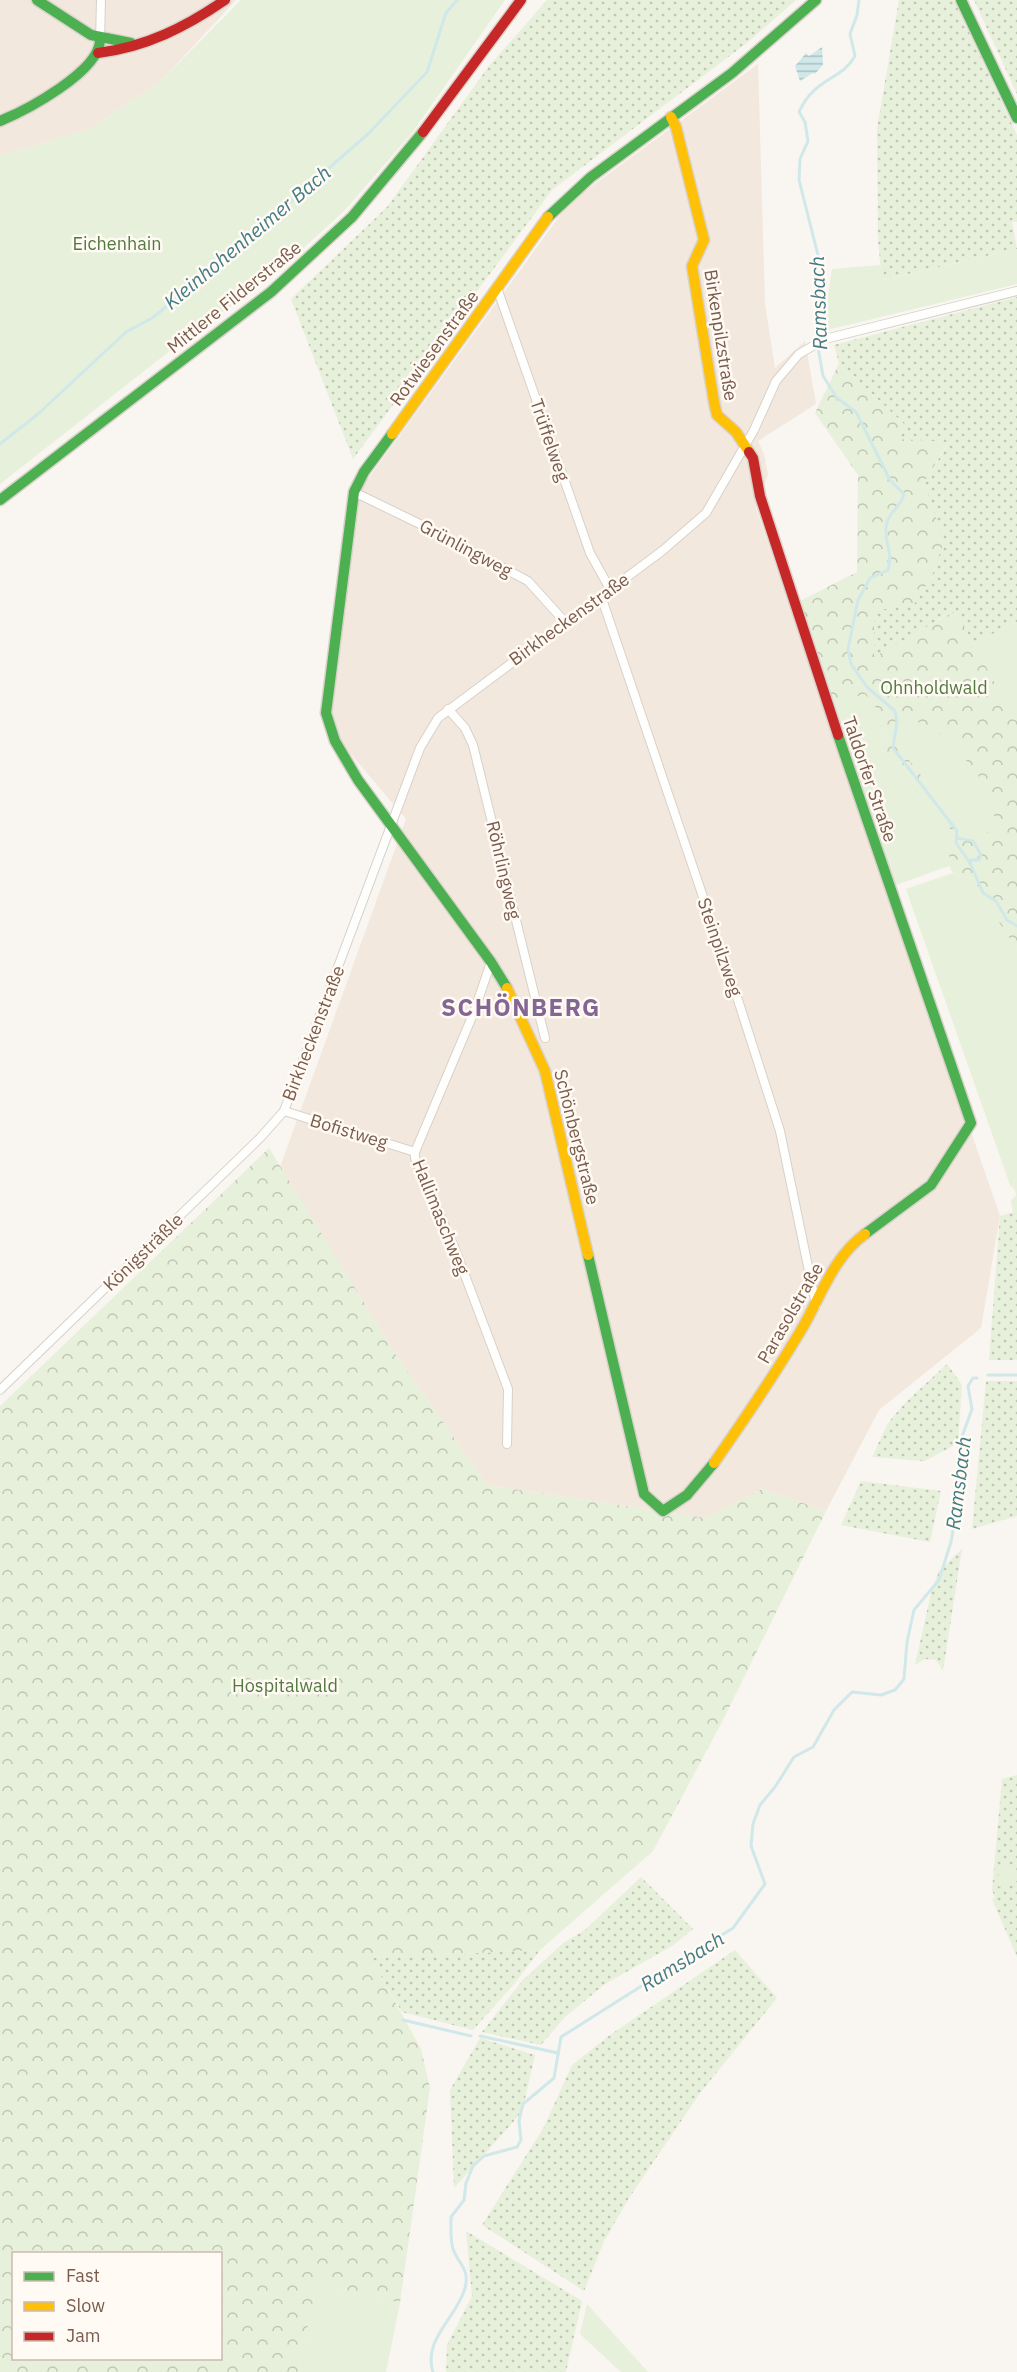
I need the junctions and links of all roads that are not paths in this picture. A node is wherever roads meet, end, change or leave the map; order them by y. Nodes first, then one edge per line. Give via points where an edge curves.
1 (37, 0) edge
2 (101, 0) edge
3 (225, 0) edge
4 (521, 0) edge
5 (816, 0) edge
6 (962, 0) edge
7 (100, 40) junction
8 (137, 44) junction
9 (98, 53) junction
10 (670, 117) junction
11 (1017, 118) edge
12 (0, 122) edge
13 (497, 288) junction
14 (1017, 291) edge
15 (746, 443) junction
16 (354, 492) junction
17 (0, 500) edge
18 (610, 589) junction
19 (601, 596) junction
20 (565, 622) junction
21 (448, 709) junction
22 (392, 826) junction
23 (491, 962) junction
24 (545, 1038) dead end
25 (284, 1111) junction
26 (971, 1123) joint
27 (415, 1152) junction
28 (816, 1305) junction
29 (0, 1390) edge
30 (507, 1444) dead end
31 (644, 1494) joint

1 - 7 street
2 - 7 street
3 - 8 street via 178,30
4 - 17 street, Mittlere Filderstraße via 416,141 352,217 271,292
5 - 10 street, Rotwiesenstraße via 726,78
6 - 11 street
7 - 8 street
7 - 9 street
8 - 9 street
9 - 12 street via 38,102
10 - 13 street, Rotwiesenstraße via 568,195
10 - 15 street, Birkenpilzstraße via 676,127 704,240 692,266 717,415
13 - 16 street, Rotwiesenstraße via 364,472
13 - 18 street, Trüffelweg via 590,553
14 - 15 street, Birkheckenstraße via 812,345 776,381
15 - 18 street, Birkheckenstraße via 706,513
15 - 26 street, Taldorfer Straße via 840,742
16 - 20 street, Grünlingweg via 528,581
16 - 22 street, Rotwiesenstraße via 326,712 334,741
18 - 19 street, Birkheckenstraße
19 - 20 street, Birkheckenstraße
19 - 28 street, Steinpilzweg via 780,1131
20 - 21 street, Birkheckenstraße
21 - 22 street, Birkheckenstraße via 420,748
21 - 24 street, Röhrlingweg via 465,728 473,745
22 - 23 street, Schönbergstraße
22 - 25 street, Birkheckenstraße
23 - 27 street, Hallimaschweg
23 - 31 street, Schönbergstraße via 511,995 545,1071
25 - 27 street, Bofistweg
25 - 29 street, Königsträßle
26 - 28 street, Parasolstraße via 931,1185 852,1246 833,1268
27 - 30 street, Hallimaschweg via 508,1389
28 - 31 street, Parasolstraße via 711,1468 687,1495 663,1510

